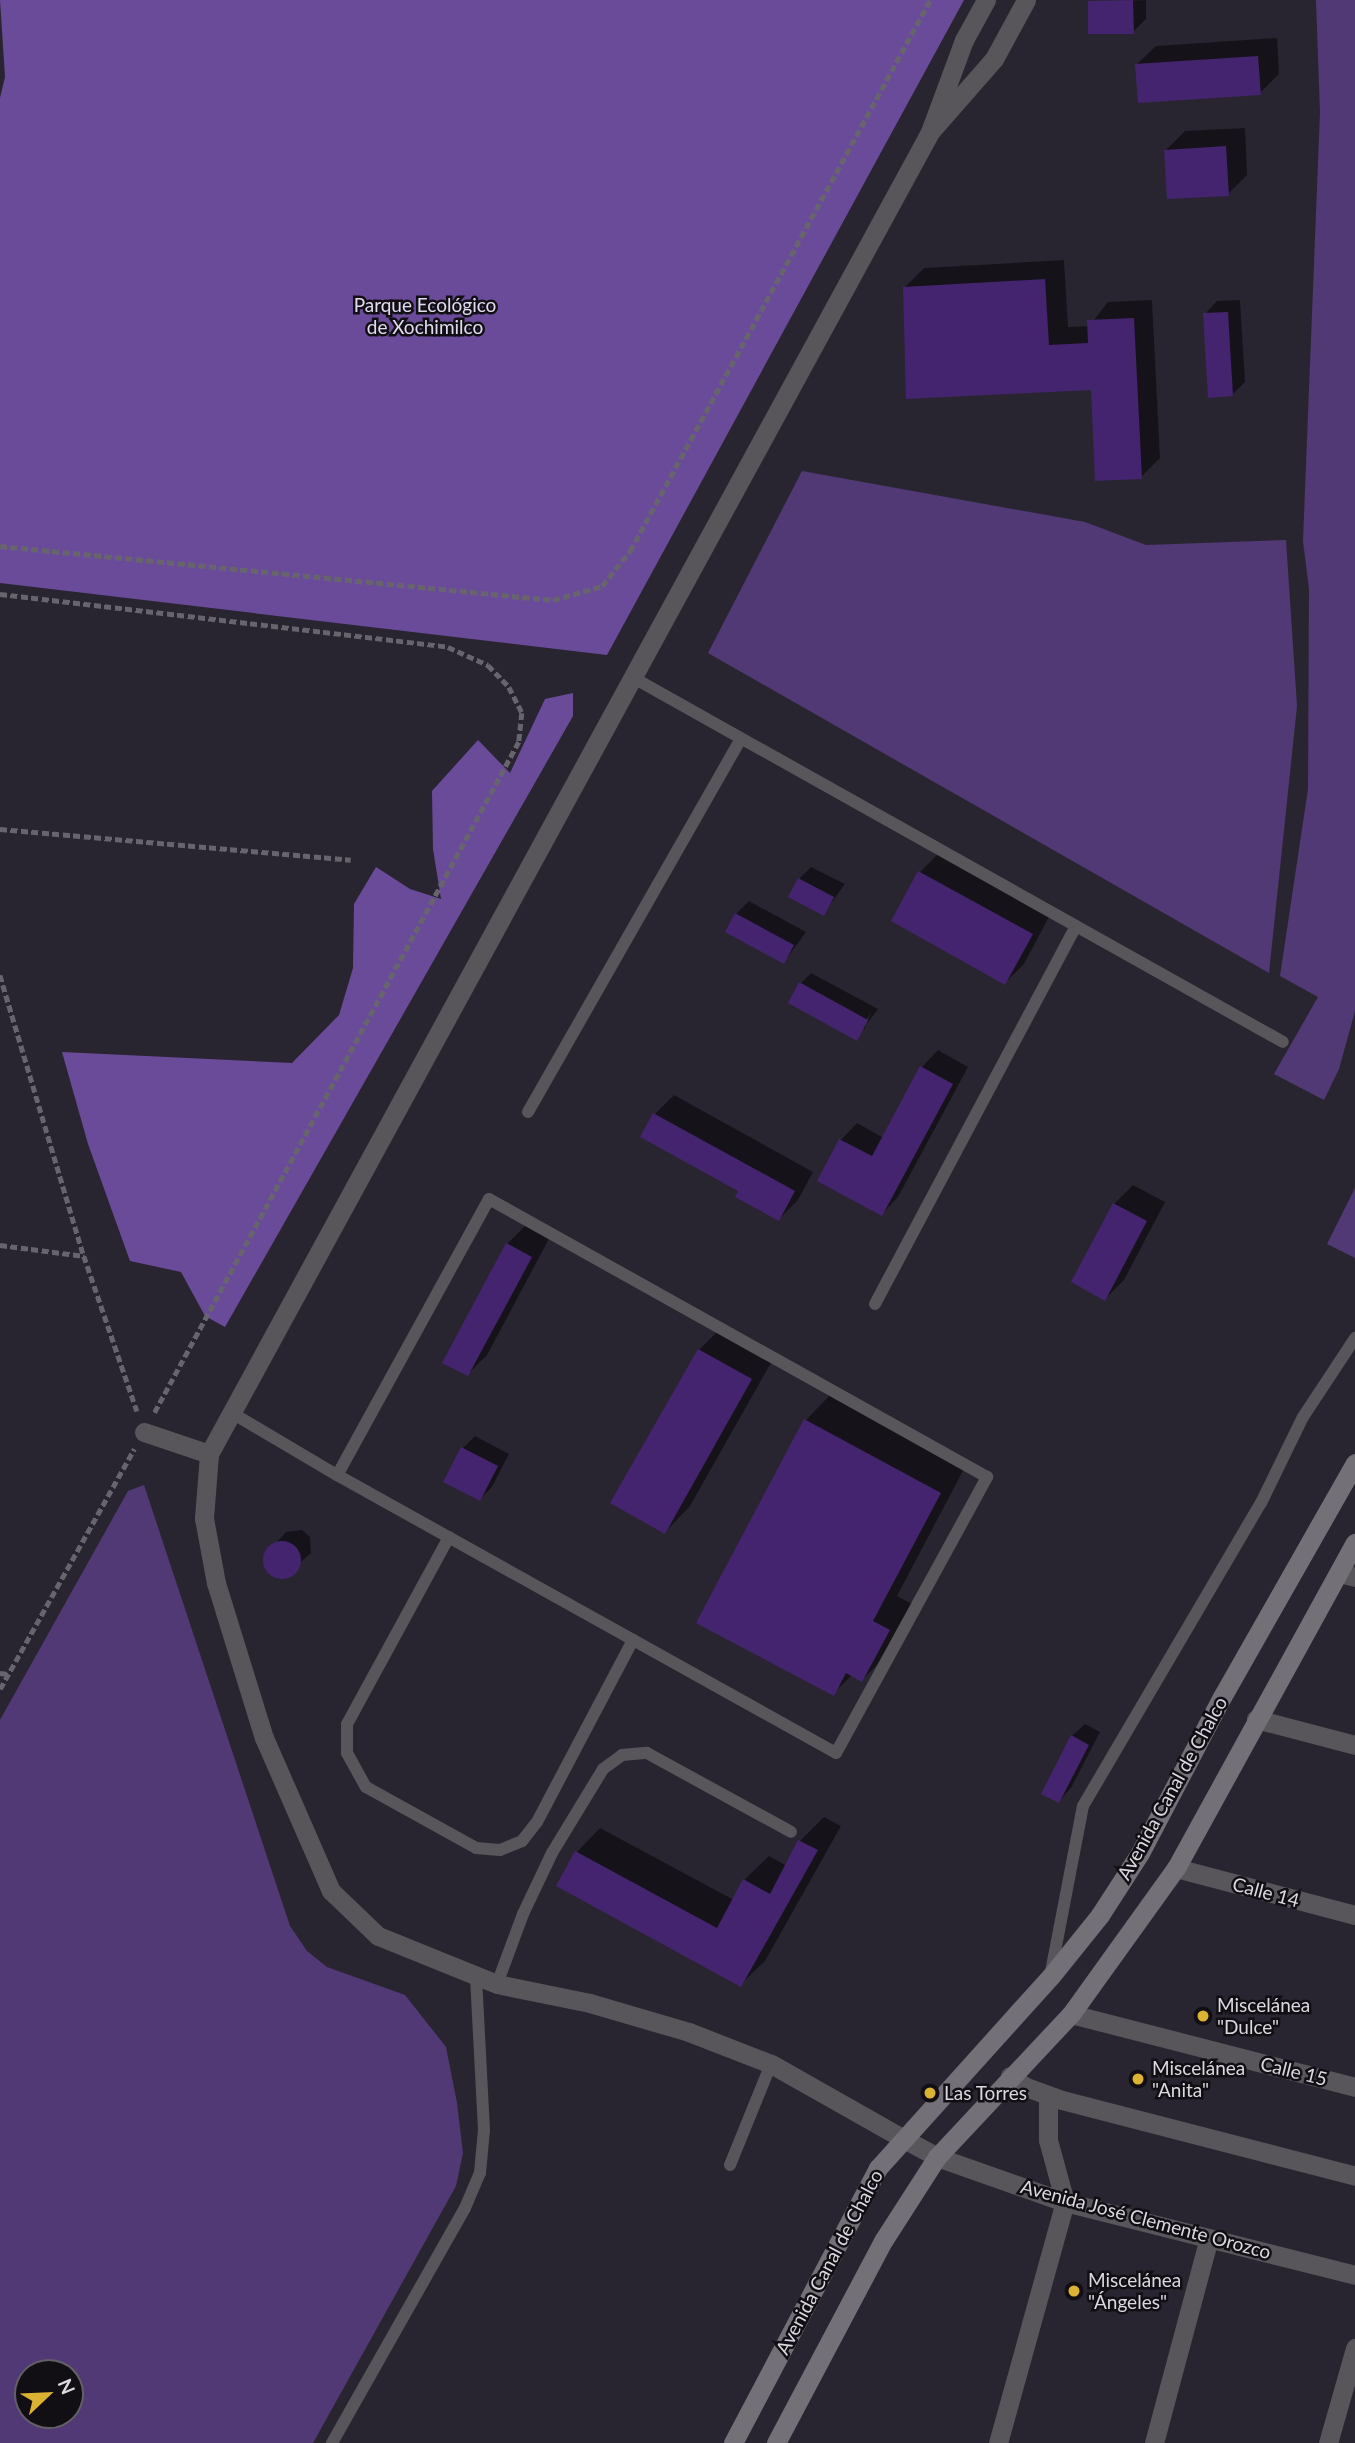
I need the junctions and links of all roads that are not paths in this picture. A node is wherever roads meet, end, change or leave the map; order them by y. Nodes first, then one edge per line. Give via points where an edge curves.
1 (986, 0) edge
2 (1026, 0) edge
3 (930, 132) junction
4 (632, 677) junction
5 (741, 737) junction
6 (1076, 926) junction
7 (1283, 1042) dead end
8 (528, 1112) dead end
9 (875, 1304) dead end
10 (1355, 1338) edge
11 (232, 1413) junction
12 (144, 1432) road end
13 (209, 1454) junction
14 (1355, 1463) edge
15 (337, 1475) junction
16 (449, 1537) junction
17 (1355, 1543) edge
18 (1347, 1575) edge
19 (634, 1640) junction
20 (1256, 1719) junction
21 (1355, 1745) edge
22 (791, 1832) dead end
23 (1176, 1868) junction
24 (1355, 1915) edge
25 (1051, 1976) junction
26 (476, 1978) junction
27 (497, 1984) junction
28 (1071, 2014) junction
29 (771, 2063) junction
30 (1010, 2076) junction
31 (1355, 2087) edge
32 (1048, 2095) junction
33 (902, 2138) junction
34 (937, 2157) junction
35 (730, 2165) dead end
36 (1355, 2176) edge
37 (1065, 2202) junction
38 (1209, 2238) junction
39 (1355, 2274) edge
40 (1355, 2348) edge
41 (332, 2443) edge
42 (733, 2443) edge
43 (776, 2443) edge
44 (998, 2443) edge
45 (1154, 2443) edge
46 (1328, 2443) edge

1 - 3 street via 964,40
2 - 3 street via 994,59
3 - 4 street
4 - 5 lane
4 - 11 street
5 - 6 lane
5 - 8 lane
6 - 7 lane
6 - 9 lane
10 - 25 lane via 1303,1417 1261,1503 1083,1807
11 - 13 street
11 - 15 lane
12 - 13 street
13 - 26 street, Avenida José Clemente Orozco via 204,1518 216,1583 264,1738 331,1891 378,1936
14 - 25 main road, Avenida Canal de Chalco via 1140,1853 1100,1915
15 - 16 lane
15 - 19 lane via 489,1199 988,1477 836,1753
16 - 19 lane
16 - 19 lane via 347,1724 347,1754 357,1777 402,1807 476,1848 500,1850 522,1841 537,1822
17 - 18 main road, Avenida Canal de Chalco
18 - 20 main road, Avenida Canal de Chalco
20 - 21 street
20 - 23 main road, Avenida Canal de Chalco
22 - 27 lane via 647,1753 622,1755 603,1769 552,1853
23 - 24 street, Calle 14
23 - 28 main road, Avenida Canal de Chalco
25 - 33 main road, Avenida Canal de Chalco
26 - 27 street, Avenida José Clemente Orozco
26 - 41 lane via 484,2130 480,2173 465,2208
27 - 29 street, Avenida José Clemente Orozco via 664,2024
28 - 30 main road, Avenida Canal de Chalco
28 - 31 street, Calle 15
29 - 33 street, Avenida José Clemente Orozco
29 - 35 lane
30 - 32 street
30 - 34 main road, Avenida Canal de Chalco
32 - 36 street
32 - 37 street via 1048,2140
33 - 34 street, Avenida José Clemente Orozco
33 - 42 main road, Avenida Canal de Chalco via 878,2168
34 - 37 street, Avenida José Clemente Orozco
34 - 43 main road, Avenida Canal de Chalco via 883,2241
37 - 38 street, Avenida José Clemente Orozco
37 - 44 street
38 - 39 street, Avenida José Clemente Orozco
38 - 45 street
40 - 46 street

